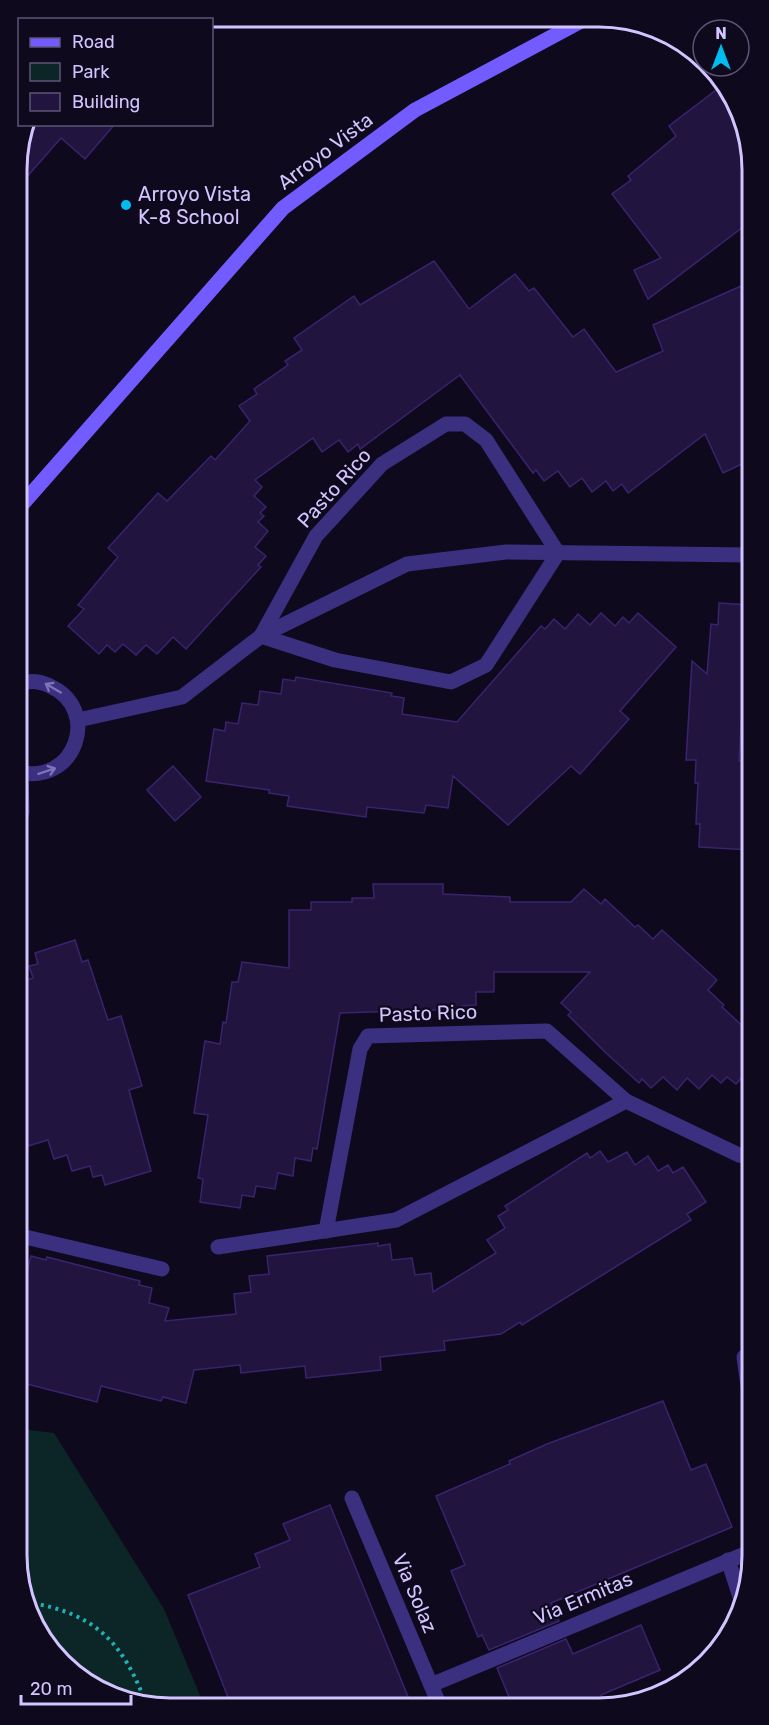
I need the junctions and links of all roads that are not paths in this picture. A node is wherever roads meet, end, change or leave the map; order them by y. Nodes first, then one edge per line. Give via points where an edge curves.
1 (570, 27) edge
2 (27, 499) edge
3 (558, 553) junction
4 (742, 555) edge
5 (261, 636) junction
6 (27, 683) edge
7 (78, 720) junction
8 (27, 773) edge
9 (626, 1101) junction
10 (742, 1155) edge
11 (326, 1231) junction
12 (27, 1237) edge
13 (218, 1247) dead end
14 (162, 1269) dead end
15 (352, 1498) dead end
16 (742, 1555) edge
17 (728, 1560) junction
18 (738, 1589) edge
19 (431, 1685) junction
20 (436, 1698) edge

1 - 2 main road, Arroyo Vista via 415,110 284,208
3 - 4 street, Pasto Rico
3 - 5 street, Pasto Rico via 506,552 407,564
3 - 5 street via 486,665 451,682 334,660
3 - 5 street, Pasto Rico via 486,440 465,424 446,424 382,464 316,536
5 - 7 street, Pasto Rico via 182,697
7 -> 6 street via 71,703 59,690 42,682
8 -> 7 street via 39,774 57,767 70,756
9 - 10 street, Pasto Rico
9 - 11 street via 396,1221
9 - 11 street, Pasto Rico via 547,1031 368,1036 360,1049
11 - 13 street
12 - 14 street
15 - 19 street, Via Solaz
16 - 17 street, Via Ermitas
17 - 18 street
17 - 19 street, Via Ermitas
19 - 20 street, Via Solaz

